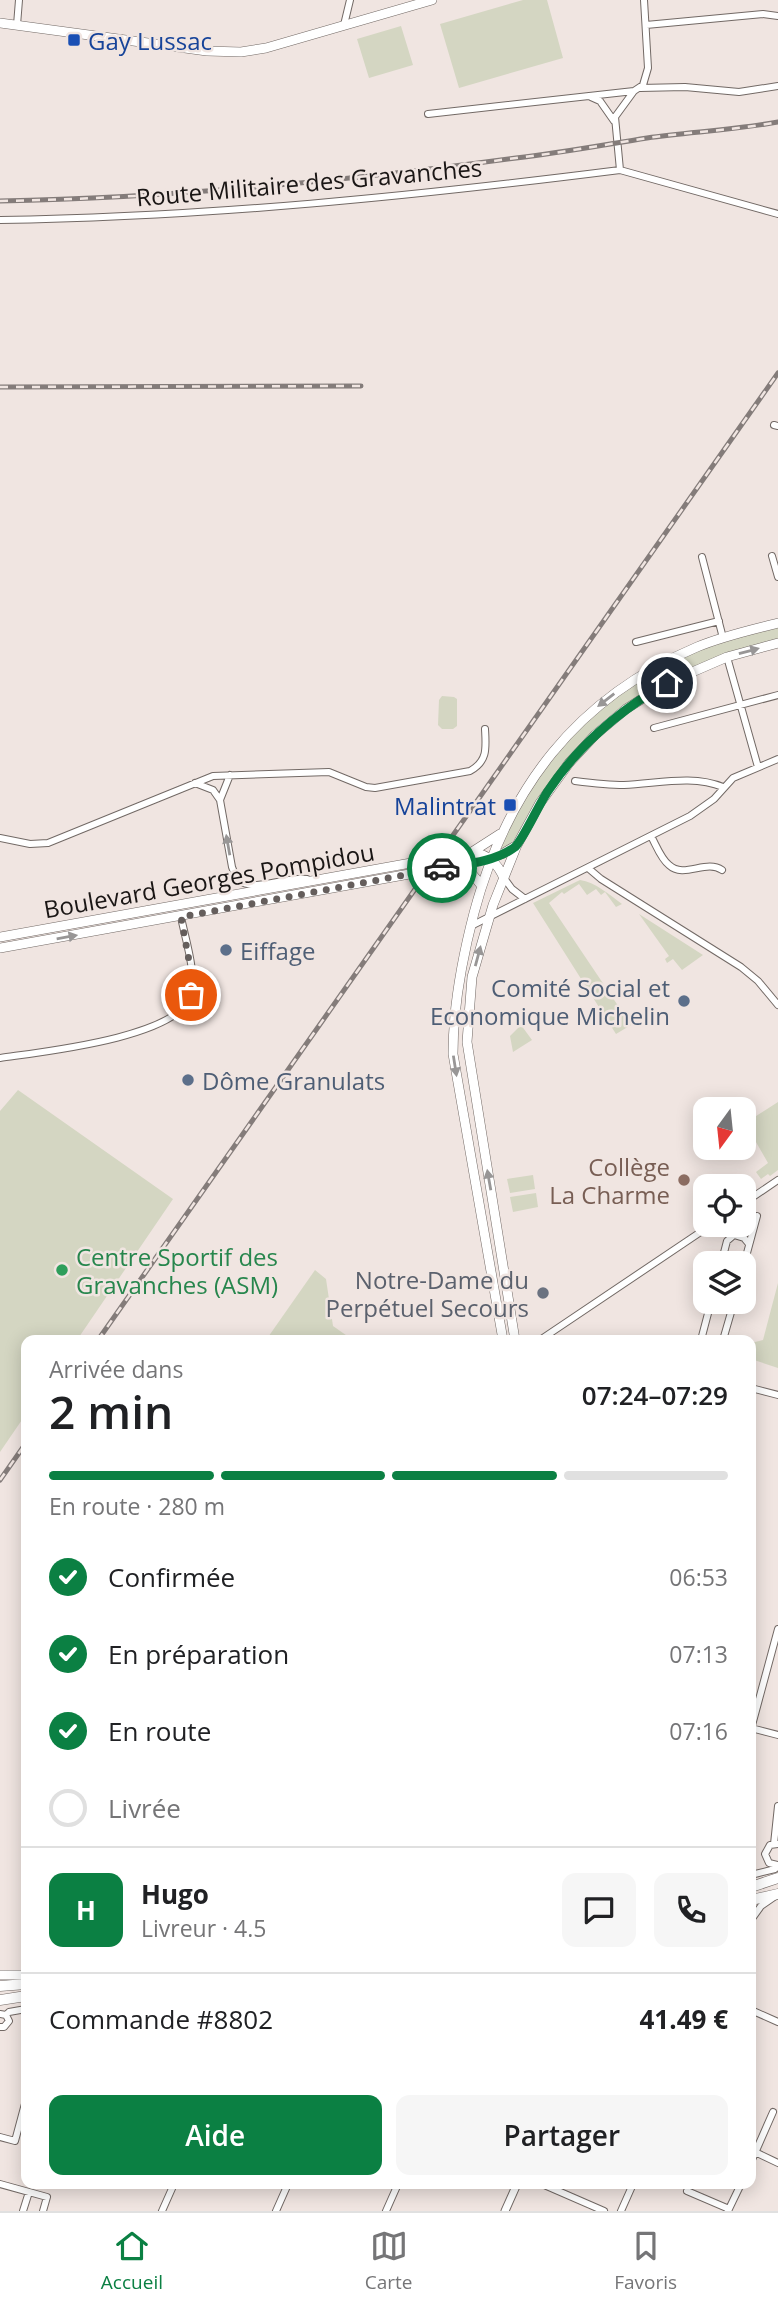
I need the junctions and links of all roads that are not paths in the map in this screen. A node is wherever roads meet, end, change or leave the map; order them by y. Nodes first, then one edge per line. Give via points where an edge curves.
1 (19, 0) edge
2 (349, 0) edge
3 (432, 0) edge
4 (644, 0) edge
5 (778, 16) edge
6 (0, 23) edge
7 (16, 25) junction
8 (344, 25) junction
9 (646, 25) junction
10 (778, 86) edge
11 (636, 90) junction
12 (585, 96) junction
13 (428, 114) dead end
14 (614, 125) junction
15 (620, 170) junction
16 (778, 214) edge
17 (0, 220) edge
18 (772, 556) dead end
19 (702, 557) dead end
20 (778, 577) edge
21 (719, 621) junction
22 (778, 623) edge
23 (723, 638) junction
24 (636, 642) dead end
25 (778, 643) edge
26 (727, 657) junction
27 (778, 695) edge
28 (742, 705) junction
29 (654, 728) dead end
30 (485, 729) dead end
31 (777, 762) edge
32 (758, 767) junction
33 (230, 775) junction
34 (575, 781) dead end
35 (195, 783) junction
36 (723, 787) junction
37 (220, 800) junction
38 (502, 832) junction
39 (652, 836) junction
40 (0, 838) edge
41 (517, 845) junction
42 (472, 852) junction
43 (490, 858) junction
44 (459, 865) junction
45 (589, 868) junction
46 (722, 870) dead end
47 (504, 878) junction
48 (316, 880) junction
49 (482, 886) junction
50 (524, 899) junction
51 (477, 903) junction
52 (181, 917) junction
53 (489, 917) junction
54 (471, 926) junction
55 (0, 937) edge
56 (0, 948) edge
57 (778, 1005) edge
58 (0, 1058) edge
59 (778, 1180) edge
60 (756, 1195) edge
61 (757, 1216) dead end
62 (693, 1237) edge
63 (741, 1237) edge
64 (749, 1244) junction
65 (747, 1251) edge
66 (708, 1314) edge
67 (731, 1314) edge
68 (501, 1335) edge
69 (514, 1335) edge
70 (550, 1335) edge
71 (702, 1335) edge
72 (724, 1335) edge
73 (756, 1389) edge
74 (778, 1395) edge
75 (778, 1629) edge
76 (756, 1710) edge
77 (756, 1729) edge
78 (778, 1735) edge
79 (778, 1806) edge
80 (776, 1844) edge
81 (778, 1866) edge
82 (756, 1874) edge
83 (778, 1878) edge
84 (756, 1885) edge
85 (778, 1895) edge
86 (756, 1899) edge
87 (756, 1913) edge
88 (0, 1975) edge
89 (21, 1975) edge
90 (21, 1984) edge
91 (0, 1986) edge
92 (21, 1997) edge
93 (0, 2000) edge
94 (21, 2010) edge
95 (756, 2012) edge
96 (3, 2014) edge
97 (778, 2022) edge
98 (0, 2026) edge
99 (773, 2112) dead end
100 (21, 2119) edge
101 (0, 2137) edge
102 (756, 2150) edge
103 (756, 2152) edge
104 (778, 2163) edge
105 (0, 2184) edge
106 (172, 2189) edge
107 (286, 2189) edge
108 (396, 2189) edge
109 (515, 2189) edge
110 (553, 2189) edge
111 (631, 2189) edge
112 (739, 2189) edge
113 (687, 2191) dead end
114 (29, 2192) junction
115 (729, 2210) edge
116 (23, 2211) edge
117 (43, 2211) edge
118 (162, 2211) edge
119 (276, 2211) edge
120 (386, 2211) edge
121 (505, 2211) edge
122 (604, 2211) edge
123 (621, 2211) edge

1 - 7 street
2 - 8 street
3 - 8 main road
4 - 9 street
5 - 9 street
6 - 7 main road
7 - 8 main road via 227,52 266,48
9 - 11 street via 648,68 643,85
10 - 11 street via 739,92 685,87
11 - 12 street
11 - 14 street via 617,113
12 - 13 street
12 - 14 street via 600,101
14 - 15 street
15 - 16 street
15 - 17 street, Route Militaire des Gravanches via 324,204 182,215
18 - 20 street
19 - 21 street
21 - 23 street
21 - 24 street
22 - 23 main road
23 -> 38 main road via 638,676 587,716 534,776
26 -> 25 main road
26 - 28 street
26 - 41 main road via 658,688 603,729 549,789
27 - 28 street
28 - 29 street
28 - 32 street
30 - 33 street via 486,754 468,772 375,788 329,772
31 - 32 street
32 - 36 street
33 - 35 street
33 - 37 street
34 - 36 street via 622,785 689,780
35 - 37 street via 213,790
35 - 40 street via 48,843
36 - 39 street via 690,816
48 -> 37 street via 251,886 237,880
38 - 42 main road, Boulevard Georges Pompidou
38 - 43 main road
39 - 45 street
39 - 46 street via 668,864 676,869 710,865
41 - 43 main road, Boulevard Georges Pompidou
41 - 47 main road
42 - 43 main road
42 - 48 main road, Boulevard Georges Pompidou
43 - 44 main road, Boulevard Georges Pompidou
43 - 47 main road
43 - 49 main road
44 - 49 main road
44 - 52 main road, Boulevard Georges Pompidou
45 - 50 street
45 - 57 street via 741,967
47 - 50 street
47 - 53 main road
48 - 55 main road, Boulevard Georges Pompidou
49 - 51 main road
50 - 53 street
51 - 53 street
51 - 54 main road
56 -> 52 main road, Boulevard Georges Pompidou
52 - 58 street via 192,986 188,1001 177,1014 152,1028 125,1035
53 - 54 street
69 -> 53 main road via 467,1042 472,977
54 -> 68 main road via 455,1009 453,1054
59 - 60 street
61 - 64 street
62 - 70 street
63 - 64 street
64 - 65 street
66 - 71 street
67 - 72 street
73 - 74 street
75 - 76 street
77 - 78 street
79 - 80 street
80 - 81 street via 765,1850 765,1858
81 - 82 street
83 - 84 main road
85 - 86 main road
85 - 87 street
88 - 89 main road
90 - 91 main road
92 - 93 main road
94 - 96 street
95 - 97 street
96 - 98 street via 8,2025
99 - 102 street
100 - 101 street via 15,2141
103 - 104 street
105 - 114 street
106 - 118 street
107 - 119 street
108 - 120 street
109 - 121 street
110 - 122 street
111 - 123 street
112 - 115 street
113 - 115 street
114 - 116 street
114 - 117 street via 47,2197

